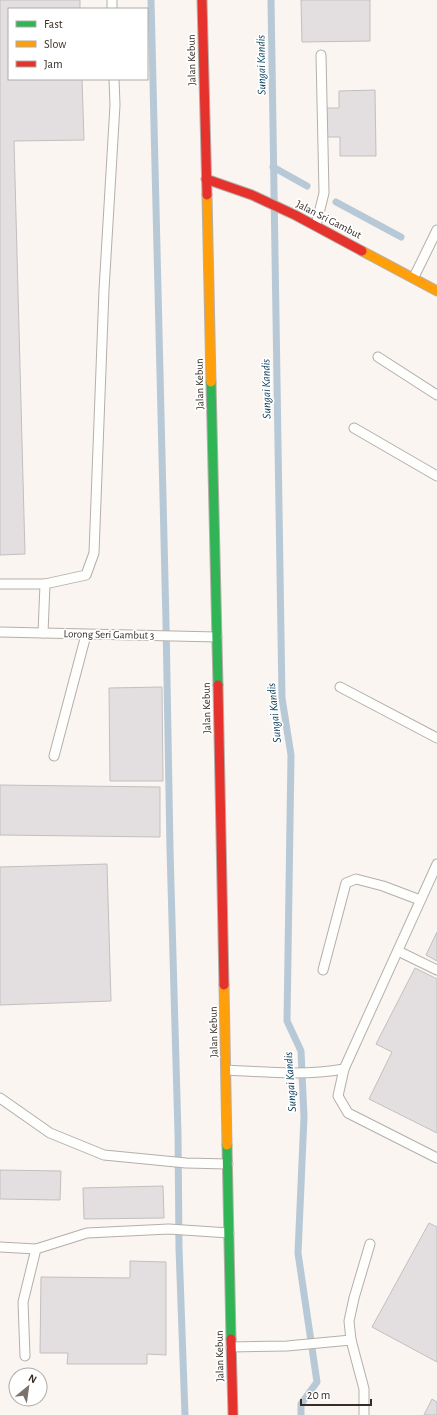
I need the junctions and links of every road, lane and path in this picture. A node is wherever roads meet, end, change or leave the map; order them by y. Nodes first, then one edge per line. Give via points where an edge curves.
1 (202, 0) edge
2 (321, 55) dead end
3 (114, 80) edge
4 (206, 179) junction
5 (316, 225) junction
6 (437, 230) edge
7 (414, 278) junction
8 (437, 291) edge
9 (378, 357) dead end
10 (437, 395) edge
11 (354, 428) dead end
12 (437, 476) edge
13 (0, 584) edge
14 (44, 584) junction
15 (0, 632) edge
16 (43, 633) junction
17 (86, 635) junction
18 (217, 637) junction
19 (340, 687) dead end
20 (437, 738) edge
21 (54, 756) dead end
22 (437, 864) edge
23 (420, 900) junction
24 (398, 951) junction
25 (323, 970) dead end
26 (437, 970) edge
27 (344, 1069) junction
28 (226, 1070) junction
29 (0, 1098) edge
30 (437, 1158) edge
31 (228, 1164) junction
32 (229, 1233) junction
33 (370, 1244) dead end
34 (0, 1247) edge
35 (36, 1249) junction
36 (351, 1340) junction
37 (231, 1347) junction
38 (25, 1356) dead end
39 (233, 1415) edge
40 (364, 1415) edge

1 - 4 main road, Jalan Kebun
2 - 5 lane via 324,193
3 - 14 lane via 115,105 104,290 94,553 86,575
4 - 5 main road, Jalan Sri Gambut via 252,195
4 - 18 main road, Jalan Kebun
5 - 7 main road, Jalan Sri Gambut
6 - 7 lane
7 - 8 main road, Jalan Sri Gambut
9 - 10 lane
11 - 12 lane
13 - 14 lane
14 - 16 lane
15 - 16 lane, Lorong Seri Gambut 3
16 - 17 lane, Lorong Seri Gambut 3
17 - 18 lane, Lorong Seri Gambut 3
17 - 21 lane
18 - 28 main road, Jalan Kebun
19 - 20 lane
22 - 23 lane
23 - 24 lane
23 - 25 lane via 356,879 346,883
24 - 26 lane
24 - 27 lane
27 - 28 lane via 294,1074
27 - 30 lane via 338,1096 348,1113
28 - 31 main road, Jalan Kebun
29 - 31 lane via 50,1133 104,1155 186,1163
31 - 32 main road, Jalan Kebun
32 - 35 lane via 185,1229 88,1233
32 - 37 main road, Jalan Kebun
33 - 36 lane via 349,1321
34 - 35 lane
35 - 38 lane via 23,1302
36 - 37 lane via 287,1346
36 - 40 lane via 364,1389
37 - 39 main road, Jalan Kebun

